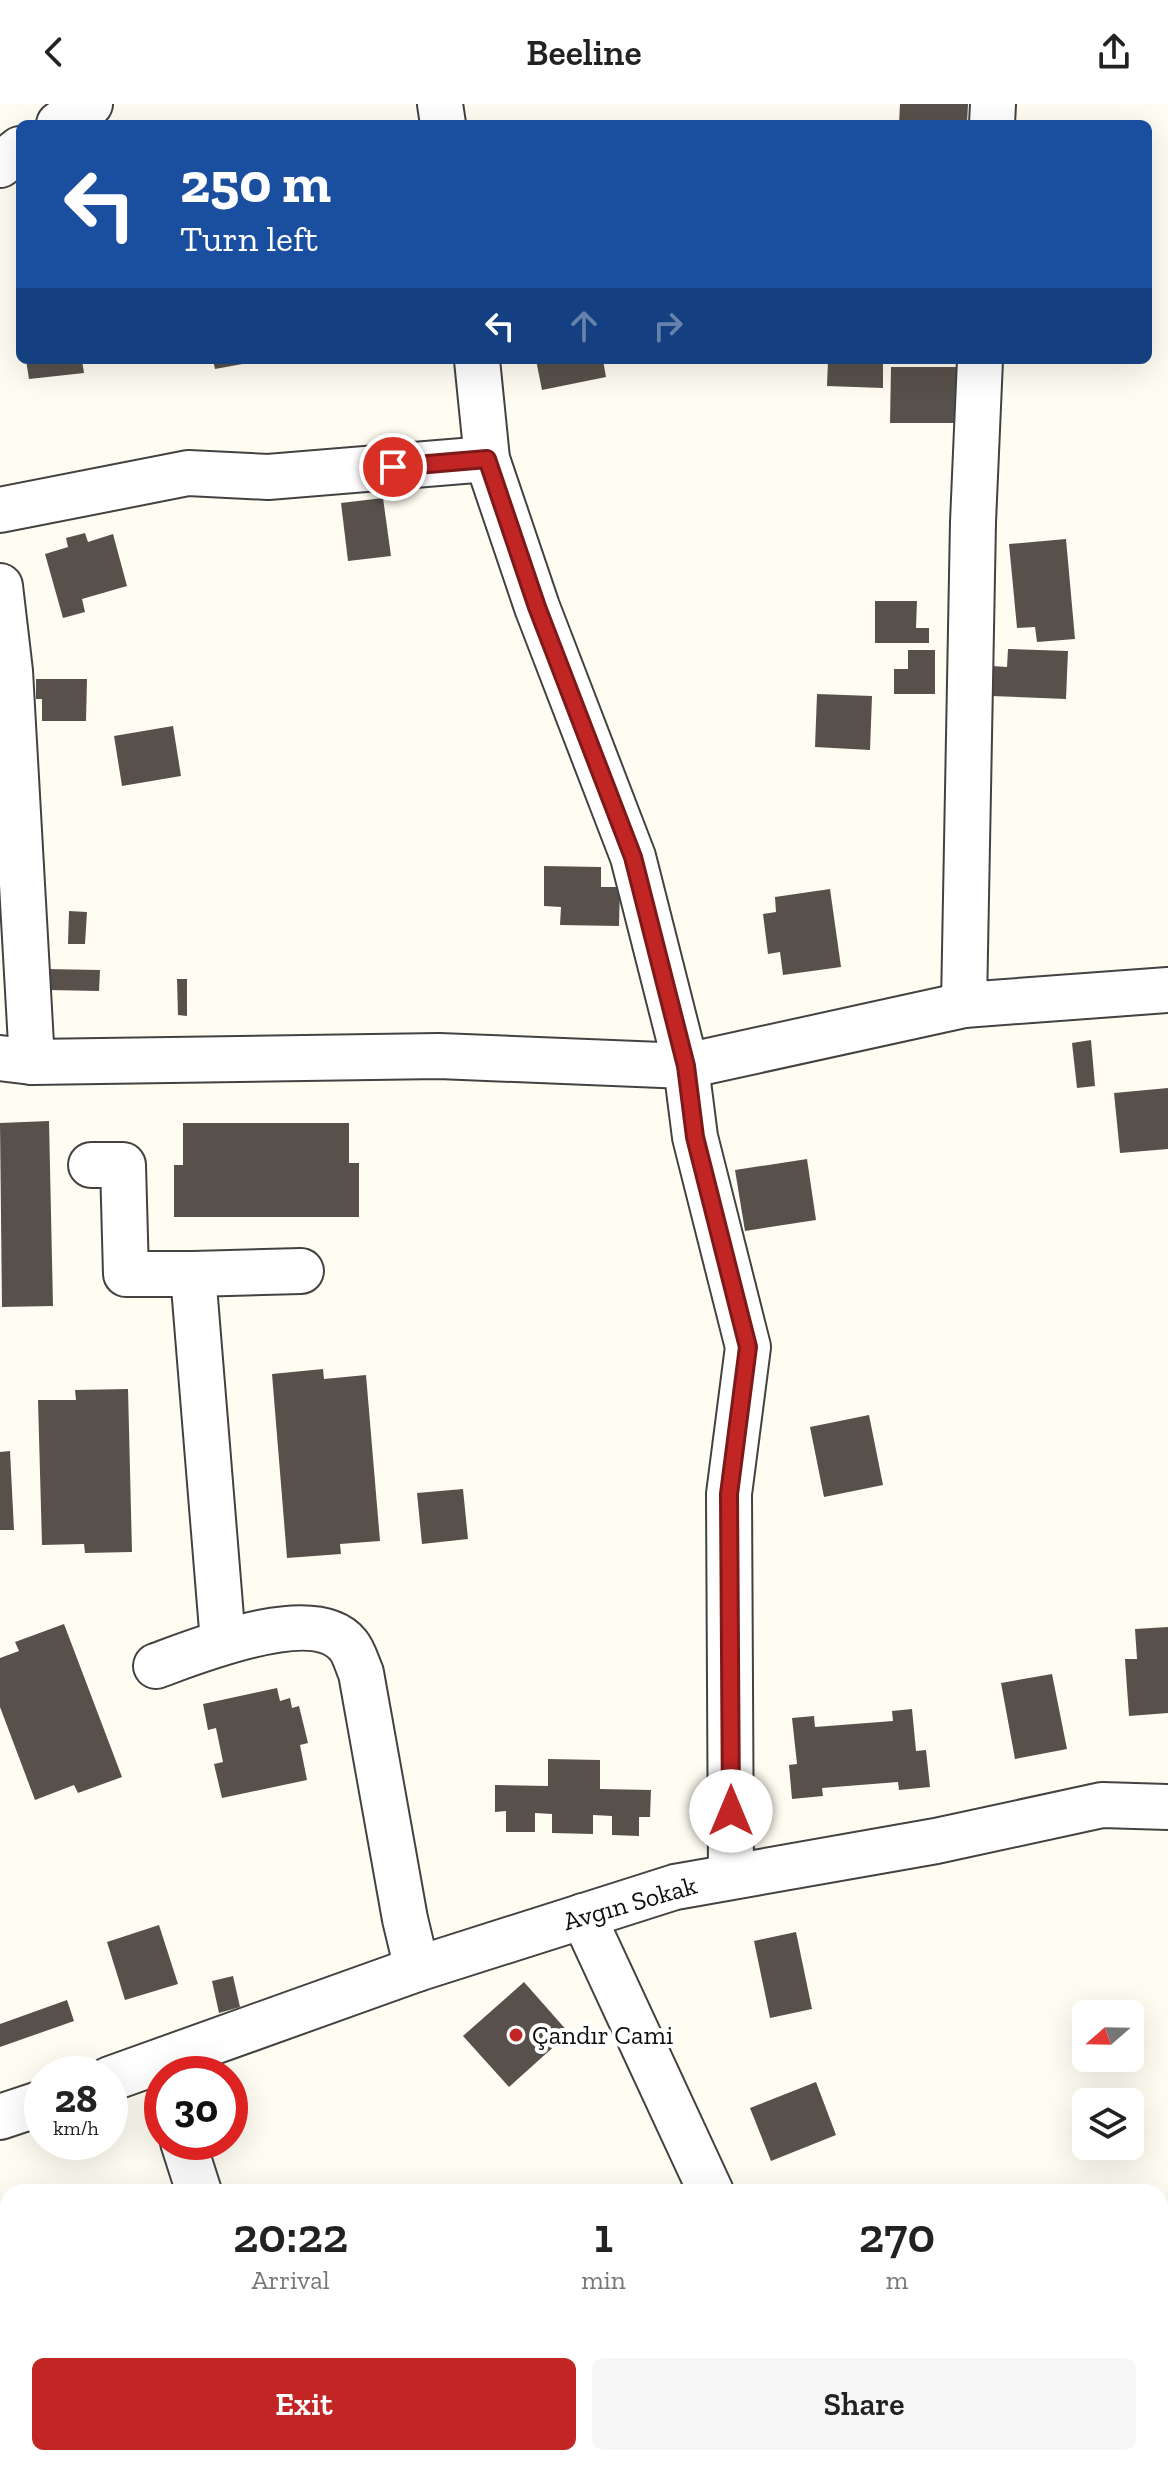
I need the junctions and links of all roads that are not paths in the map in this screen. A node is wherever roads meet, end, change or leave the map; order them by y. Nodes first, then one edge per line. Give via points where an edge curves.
1 (90, 104) edge
2 (65, 120) edge
3 (16, 152) edge
4 (0, 165) edge
5 (477, 364) edge
6 (980, 364) edge
7 (487, 459) junction
8 (0, 510) edge
9 (0, 586) edge
10 (1168, 990) edge
11 (964, 1005) junction
12 (16, 1060) edge
13 (686, 1066) junction
14 (91, 1165) dead end
15 (301, 1271) dead end
16 (193, 1274) junction
17 (223, 1642) junction
18 (156, 1666) dead end
19 (1168, 1807) edge
20 (731, 1875) junction
21 (583, 1916) junction
22 (417, 1969) junction
23 (196, 2056) edge
24 (24, 2109) edge
25 (0, 2117) edge
26 (189, 2160) edge
27 (196, 2184) edge
28 (707, 2184) edge

1 - 2 street
3 - 4 street
5 - 7 street
6 - 11 street
7 - 8 street via 268,477 188,473
7 - 13 street via 537,607 633,857
9 - 12 street via 10,671
10 - 11 street
11 - 13 street
12 - 13 street via 439,1056
13 - 20 street via 695,1137 748,1347 729,1494
14 - 16 street via 123,1165 126,1274
15 - 16 street
16 - 17 street
17 - 18 street
17 - 22 street via 268,1631 320,1629 347,1643 361,1673
19 - 20 street, Avgın Sokak via 1102,1805 936,1841
20 - 21 street, Avgın Sokak
21 - 22 street, Avgın Sokak
21 - 28 street
22 - 23 street, Avgın Sokak
24 - 25 street
26 - 27 street

